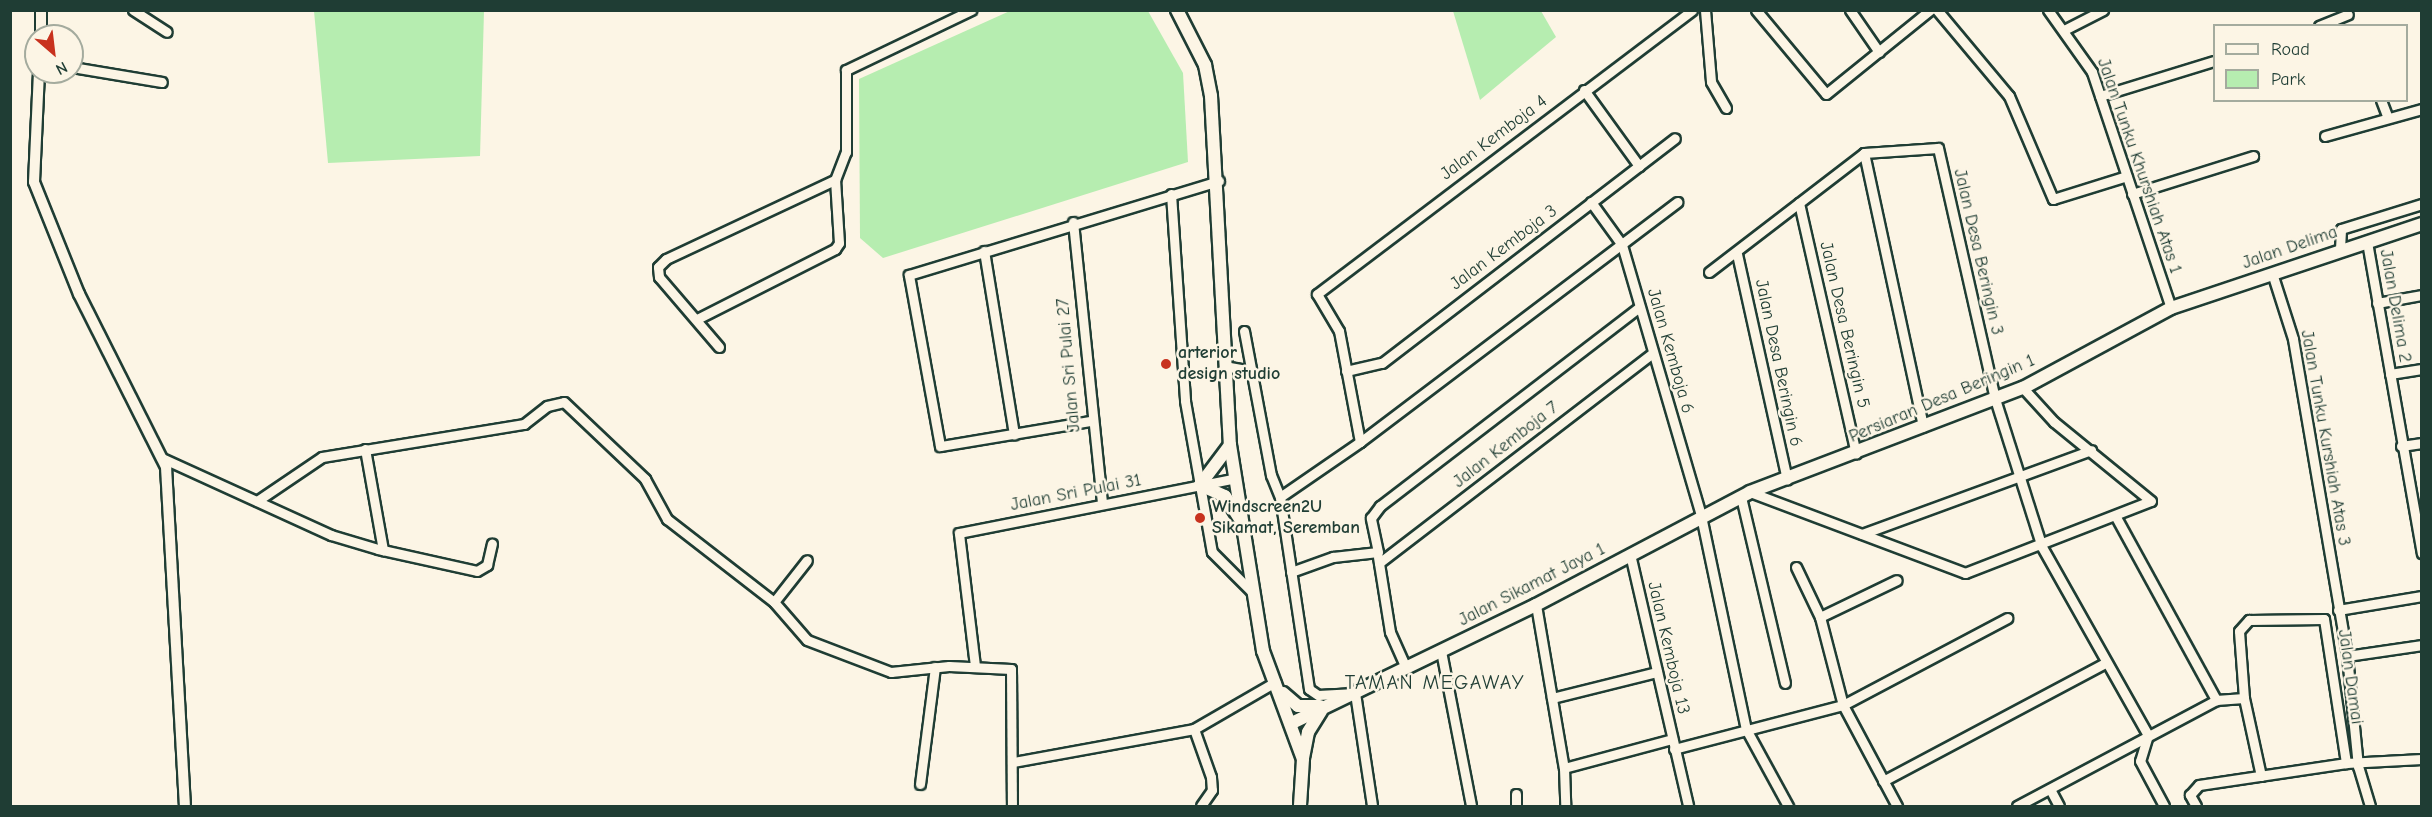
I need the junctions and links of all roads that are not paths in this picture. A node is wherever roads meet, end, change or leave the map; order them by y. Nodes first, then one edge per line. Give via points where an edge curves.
1 (133, 10) edge
2 (971, 10) edge
3 (1177, 10) edge
4 (1692, 10) edge
5 (1705, 10) edge
6 (1756, 10) edge
7 (1850, 10) edge
8 (1930, 10) edge
9 (1937, 10) edge
10 (2048, 10) edge
11 (2103, 10) edge
12 (2348, 12) edge
13 (2323, 24) edge
14 (2064, 30) junction
15 (167, 32) dead end
16 (1880, 52) junction
17 (2213, 61) edge
18 (84, 69) edge
19 (162, 82) dead end
20 (38, 84) edge
21 (1584, 90) junction
22 (2100, 96) junction
23 (2382, 102) edge
24 (1726, 108) dead end
25 (2421, 109) edge
26 (2388, 118) junction
27 (2325, 136) dead end
28 (1675, 138) dead end
29 (1864, 153) junction
30 (2253, 156) dead end
31 (1639, 166) junction
32 (2127, 176) junction
33 (835, 180) junction
34 (1219, 180) junction
35 (1171, 194) junction
36 (2132, 194) junction
37 (1591, 202) junction
38 (1677, 202) dead end
39 (1799, 203) junction
40 (2421, 204) edge
41 (1073, 222) junction
42 (2421, 224) edge
43 (2367, 242) junction
44 (1622, 245) junction
45 (2340, 249) junction
46 (984, 251) junction
47 (1737, 254) junction
48 (1709, 272) dead end
49 (2272, 273) junction
50 (2421, 295) edge
51 (2377, 303) junction
52 (1640, 307) junction
53 (2170, 308) junction
54 (697, 319) junction
55 (1244, 331) dead end
56 (718, 348) dead end
57 (1653, 353) junction
58 (1224, 366) junction
59 (2421, 369) edge
60 (1251, 371) junction
61 (1346, 371) junction
62 (2390, 374) junction
63 (2023, 388) junction
64 (1995, 399) junction
65 (1090, 421) junction
66 (1923, 427) junction
67 (1014, 435) junction
68 (1360, 442) junction
69 (2421, 443) edge
70 (1230, 445) junction
71 (2401, 446) junction
72 (365, 449) junction
73 (2091, 450) junction
74 (1856, 454) junction
75 (162, 458) junction
76 (1236, 478) junction
77 (2020, 478) junction
78 (1787, 480) junction
79 (1200, 485) junction
80 (1745, 495) junction
81 (1280, 497) junction
82 (257, 501) junction
83 (1102, 504) junction
84 (1701, 516) junction
85 (2418, 516) edge
86 (2116, 518) junction
87 (1245, 528) junction
88 (1862, 534) junction
89 (492, 544) dead end
90 (2042, 547) junction
91 (383, 550) junction
92 (1378, 552) junction
93 (2421, 553) edge
94 (1630, 554) junction
95 (807, 560) dead end
96 (1379, 563) junction
97 (1796, 567) dead end
98 (1291, 572) junction
99 (1897, 580) dead end
100 (1251, 591) junction
101 (2421, 597) edge
102 (774, 602) junction
103 (1536, 605) junction
104 (2338, 610) junction
105 (1820, 617) junction
106 (2007, 618) dead end
107 (2421, 645) edge
108 (1441, 651) junction
109 (2347, 656) junction
110 (2105, 663) junction
111 (975, 666) junction
112 (935, 667) junction
113 (1406, 668) junction
114 (1657, 672) junction
115 (1785, 683) dead end
116 (1276, 685) junction
117 (1355, 693) junction
118 (1551, 698) junction
119 (2244, 698) junction
120 (2216, 700) junction
121 (1332, 704) junction
122 (1843, 705) junction
123 (1294, 722) junction
124 (1194, 729) junction
125 (1746, 729) junction
126 (2148, 735) junction
127 (1673, 744) junction
128 (1303, 759) junction
129 (2421, 759) edge
130 (1013, 762) junction
131 (2346, 763) junction
132 (2358, 766) junction
133 (1564, 768) junction
134 (2261, 776) junction
135 (1883, 781) junction
136 (920, 784) dead end
137 (2050, 789) junction
138 (1516, 794) dead end
139 (185, 807) edge
140 (1012, 807) edge
141 (1201, 807) edge
142 (1300, 807) edge
143 (1372, 807) edge
144 (1472, 807) edge
145 (1516, 807) edge
146 (1565, 807) edge
147 (1688, 807) edge
148 (1788, 807) edge
149 (1897, 807) edge
150 (2017, 807) edge
151 (2059, 807) edge
152 (2164, 807) edge
153 (2196, 807) edge
154 (2370, 807) edge

1 - 15 street
2 - 33 street via 846,70 846,152
3 - 34 main road via 1205,65
4 - 21 street, Jalan Kemboja 4
5 - 24 street via 1711,82
6 - 16 street via 1826,94
7 - 16 street
8 - 16 street
9 - 32 street via 2009,96 2053,199
10 - 14 street, Jalan Tunku Khurshiah Atas 1
11 - 14 street
12 - 13 street
14 - 22 street, Jalan Tunku Khurshiah Atas 1 via 2081,51
17 - 22 street
18 - 19 street
20 - 75 street via 34,182 79,294
21 - 31 street
21 - 61 street, Jalan Kemboja 4 via 1317,294 1339,331
22 - 32 street, Jalan Tunku Khurshiah Atas 1
23 - 26 street
25 - 26 street
26 - 27 street
28 - 31 street, Jalan Kemboja 3
29 - 39 street
29 - 64 street, Jalan Desa Beringin 3 via 1938,148
29 - 66 street
30 - 36 street
31 - 37 street, Jalan Kemboja 3
32 - 36 street, Jalan Tunku Khurshiah Atas 1
33 - 54 street via 839,243 835,249
33 - 54 street via 666,259 658,267 659,277
34 - 35 street
34 - 58 main road
35 - 41 street
35 - 79 street via 1185,401
36 - 53 street, Jalan Tunku Khurshiah Atas 1
37 - 44 street, Jalan Kemboja 6
37 - 61 street, Jalan Kemboja 3 via 1382,363
38 - 44 street
39 - 47 street
39 - 74 street, Jalan Desa Beringin 5
40 - 45 street via 2340,229
41 - 46 street
41 - 65 street, Jalan Sri Pulai 27
42 - 43 main road, Jalan Delima
43 - 45 main road, Jalan Delima
43 - 51 street, Jalan Delima 2
44 - 52 street, Jalan Kemboja 6
44 - 68 street
45 - 49 main road, Jalan Delima
46 - 67 street
46 - 67 street via 909,275 940,446
47 - 48 street
47 - 78 street, Jalan Desa Beringin 6
49 - 53 main road, Jalan Delima
49 - 104 street, Jalan Tunku Kurshiah Atas 3 via 2293,339
50 - 51 street
51 - 62 street, Jalan Delima 2
52 - 57 street, Jalan Kemboja 6
52 - 92 street via 1380,506 1371,518
53 - 63 main road, Persiaran Desa Beringin 1
54 - 56 street
55 - 60 street
57 - 84 street, Jalan Kemboja 6
57 - 96 street, Jalan Kemboja 7
58 - 60 street
58 - 70 main road
59 - 62 street
60 - 81 street via 1270,475
61 - 68 street
62 - 71 street, Jalan Delima 2
63 - 64 main road, Persiaran Desa Beringin 1
63 - 73 street
64 - 66 main road, Persiaran Desa Beringin 1
64 - 77 street, Jalan Desa Beringin 3
65 - 67 street
65 - 83 street, Jalan Sri Pulai 27
66 - 74 main road, Persiaran Desa Beringin 1
68 - 81 street
69 - 71 street
70 - 76 main road
70 - 79 main road
71 - 85 street, Jalan Delima 2
72 - 82 street via 311,462
72 - 91 street
72 - 102 street via 524,424 547,406 564,402 645,479 667,519
73 - 77 street
73 - 86 street via 2151,501
74 - 78 main road, Persiaran Desa Beringin 1
75 - 82 street
75 - 139 street
76 - 79 street, Jalan Sri Pulai 31
76 - 87 main road
77 - 88 street
77 - 90 street, Jalan Desa Beringin 3
78 - 80 main road, Jalan Sikamat Jaya 1
79 - 83 street, Jalan Sri Pulai 31
79 - 87 main road via 1225,496
79 - 100 street via 1212,552
80 - 84 main road, Jalan Sikamat Jaya 1
80 - 88 street
80 - 115 street
81 - 98 street
82 - 91 street via 331,535
83 - 111 street, Jalan Sri Pulai 31 via 958,533
84 - 94 main road, Jalan Sikamat Jaya 1
84 - 125 street, Jalan Kemboja 6
85 - 93 street, Jalan Delima 2
86 - 90 street
86 - 120 street
87 - 100 main road
88 - 90 street via 1965,573
89 - 91 street via 487,565 477,571
90 - 110 street, Jalan Desa Beringin 3
92 - 96 street
92 - 98 street via 1333,557
94 - 103 main road, Jalan Sikamat Jaya 1
94 - 114 street, Jalan Kemboja 13
95 - 102 street
96 - 113 street via 1390,632
97 - 105 street
98 - 117 street via 1309,689 1318,695
99 - 105 street
100 - 116 main road
101 - 104 street
102 - 112 street via 807,640 819,646 891,672
103 - 108 main road, Jalan Sikamat Jaya 1
103 - 118 street
104 - 109 street, Jalan Tunku Kurshiah Atas 3
105 - 122 street
106 - 122 street
107 - 109 street
108 - 113 main road, Jalan Sikamat Jaya 1
108 - 144 street
109 - 132 street, Jalan Tunku Kurshiah Atas 3
110 - 126 street, Jalan Desa Beringin 3
110 - 135 street
111 - 112 street
111 - 130 street via 1011,669
112 - 136 street
113 - 117 main road, Jalan Sikamat Jaya 1
114 - 118 street
114 - 127 street, Jalan Kemboja 13
116 - 121 main road via 1298,706
116 - 123 main road
116 - 124 street
117 - 121 main road, Jalan Sikamat Jaya 1
117 - 143 street
118 - 133 street
119 - 120 street
119 - 131 street, Jalan Damai via 2239,631 2244,622 2321,616
119 - 134 street, Jalan Damai
120 - 126 street
121 - 123 main road, Jalan Sikamat Jaya 1
121 - 128 main road via 1312,723
122 - 125 street
122 - 135 street
123 - 128 main road
124 - 130 street
124 - 141 street via 1211,777 1212,790
125 - 127 street
125 - 148 street, Jalan Kemboja 6
126 - 137 street
126 - 152 street via 2140,761
127 - 133 street
127 - 147 street, Jalan Kemboja 13
128 - 142 main road
129 - 132 street
130 - 140 street
131 - 132 street
131 - 134 street
132 - 154 street, Jalan Tunku Kurshiah Atas 3
133 - 146 street
134 - 153 street via 2199,785 2190,795
135 - 149 street
137 - 150 street
137 - 151 street
138 - 145 street

